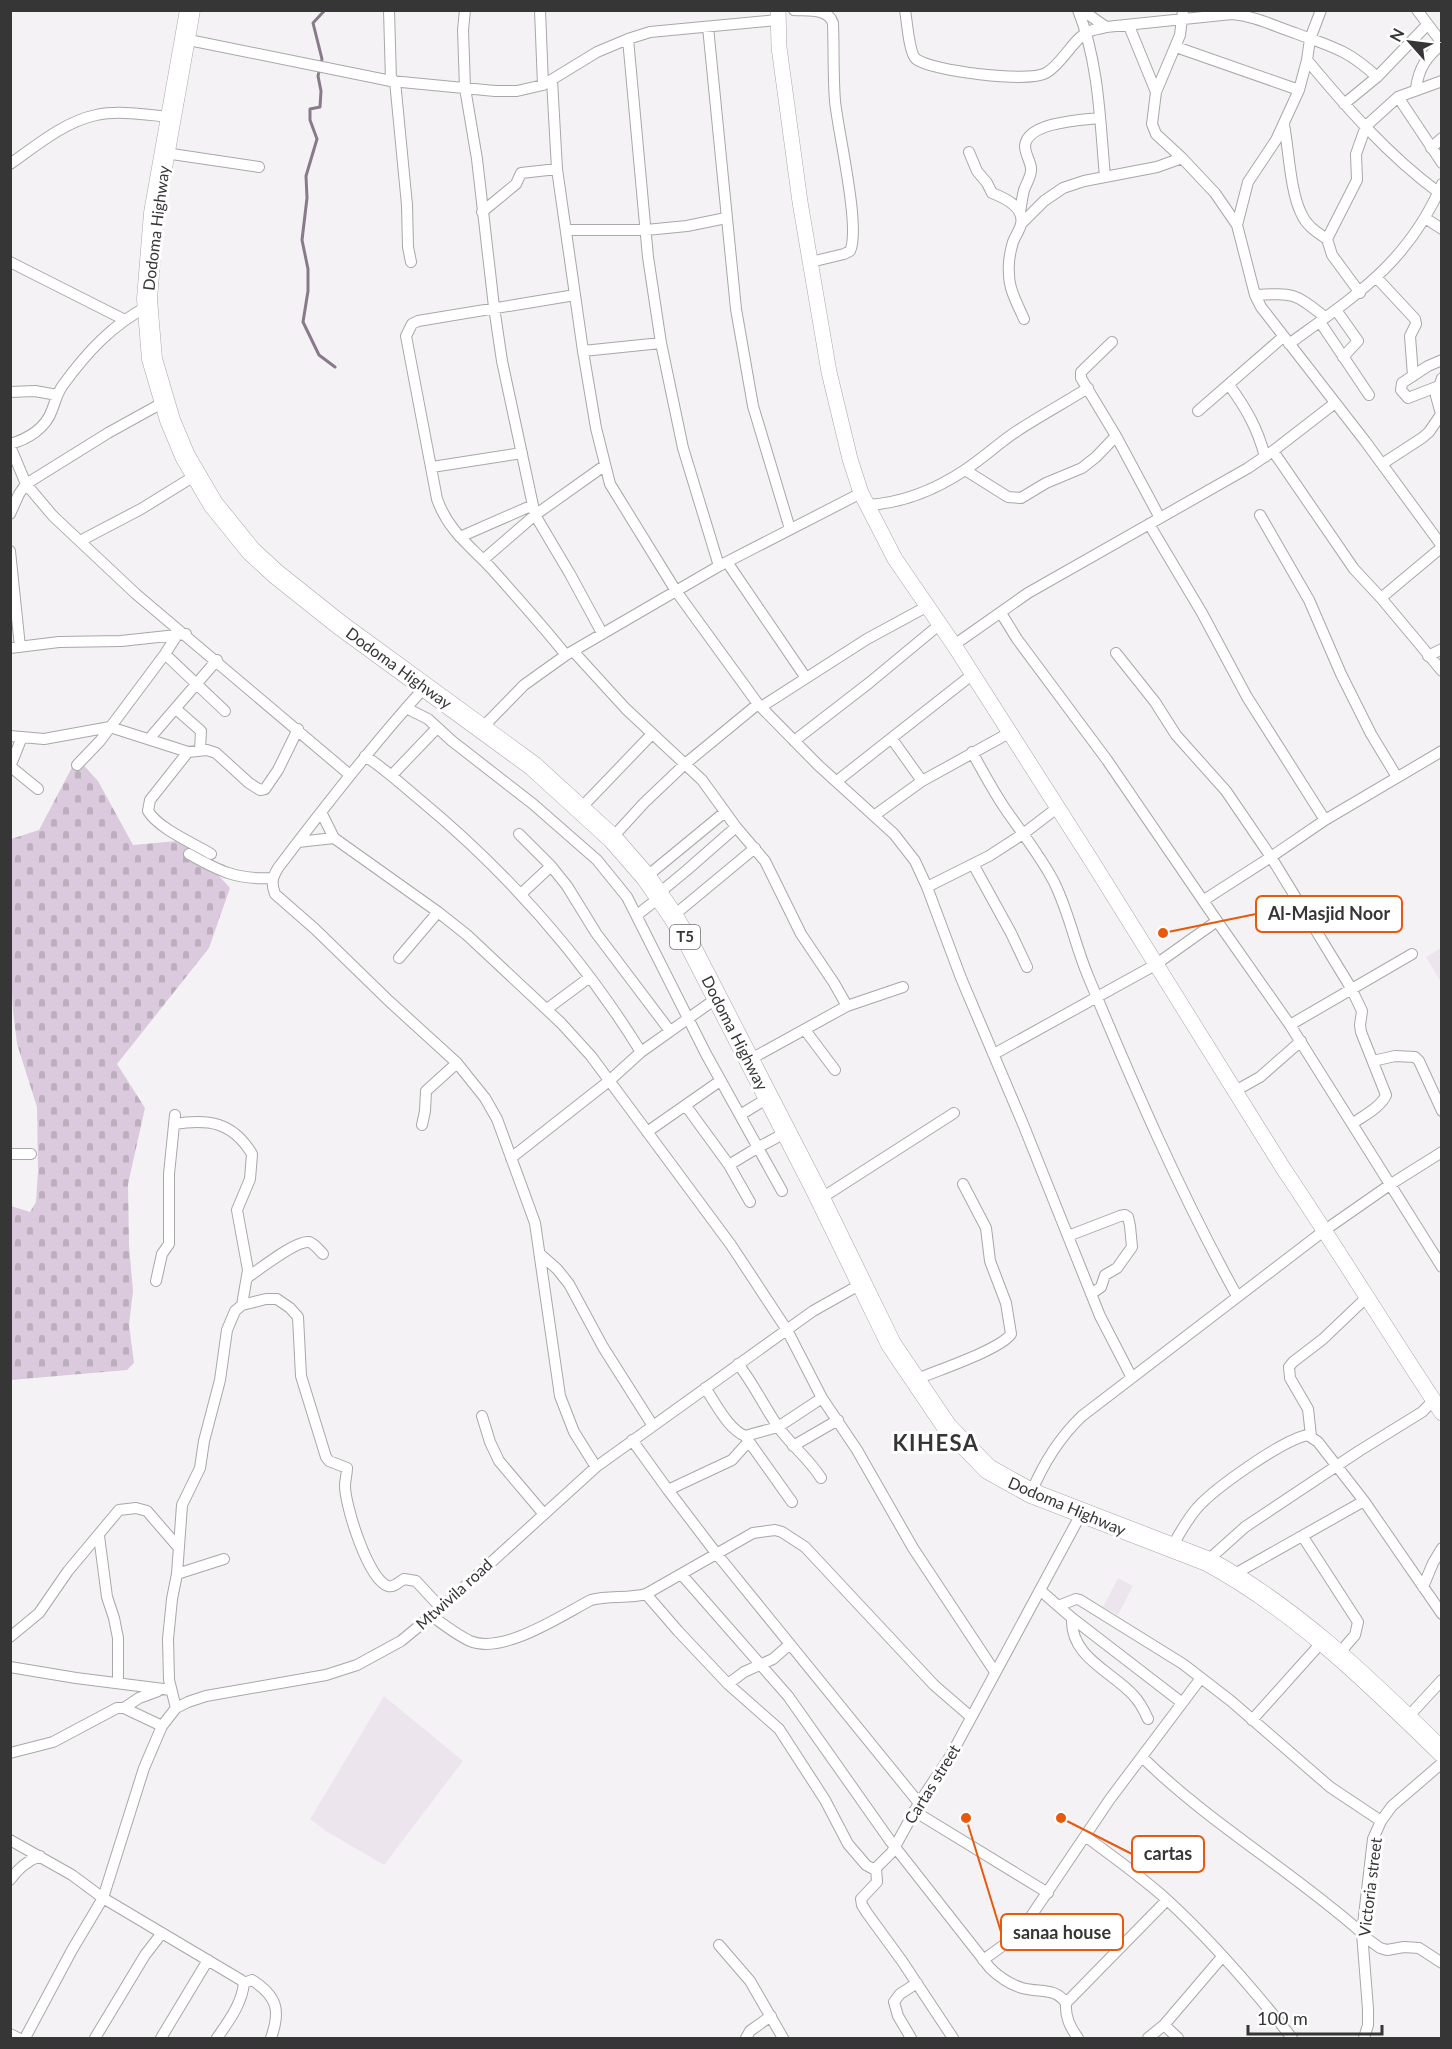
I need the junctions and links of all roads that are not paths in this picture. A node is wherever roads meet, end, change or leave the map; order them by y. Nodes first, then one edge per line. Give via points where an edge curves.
1 (190, 10) edge
2 (389, 10) edge
3 (465, 10) edge
4 (540, 10) edge
5 (794, 10) edge
6 (905, 10) edge
7 (1080, 10) edge
8 (1321, 10) edge
9 (1417, 10) edge
10 (1184, 13) edge
11 (1247, 13) edge
12 (778, 15) edge
13 (1427, 25) junction
14 (1130, 26) junction
15 (708, 27) junction
16 (1106, 27) junction
17 (1086, 32) junction
18 (184, 39) junction
19 (628, 39) junction
20 (1310, 39) junction
21 (1442, 44) edge
22 (1176, 47) junction
23 (1308, 60) junction
24 (1377, 77) junction
25 (393, 81) junction
26 (1442, 81) edge
27 (548, 82) junction
28 (465, 88) junction
29 (1416, 88) junction
30 (1299, 90) junction
31 (1156, 93) junction
32 (1398, 97) junction
33 (1344, 104) junction
34 (171, 117) junction
35 (1099, 118) junction
36 (1284, 125) junction
37 (1366, 126) junction
38 (1442, 138) edge
39 (1431, 148) junction
40 (969, 152) dead end
41 (165, 153) junction
42 (1182, 158) junction
43 (1442, 163) edge
44 (10, 164) edge
45 (259, 167) dead end
46 (557, 169) junction
47 (1105, 177) junction
48 (1440, 188) edge
49 (482, 212) junction
50 (726, 218) junction
51 (1021, 218) junction
52 (1425, 218) junction
53 (1237, 225) junction
54 (1442, 229) edge
55 (566, 230) junction
56 (646, 230) junction
57 (1327, 239) junction
58 (10, 261) edge
59 (411, 262) dead end
60 (811, 262) junction
61 (1376, 277) junction
62 (1360, 293) junction
63 (575, 295) junction
64 (1255, 296) junction
65 (148, 306) junction
66 (494, 307) junction
67 (1336, 310) junction
68 (1024, 319) dead end
69 (123, 320) junction
70 (1323, 320) junction
71 (1286, 340) junction
72 (1112, 342) dead end
73 (661, 343) junction
74 (583, 351) junction
75 (1344, 357) junction
76 (1442, 360) edge
77 (1413, 376) junction
78 (1441, 382) edge
79 (1229, 384) junction
80 (1088, 388) junction
81 (10, 392) edge
82 (57, 395) junction
83 (1369, 395) dead end
84 (164, 402) junction
85 (1335, 403) junction
86 (1198, 411) dead end
87 (1441, 413) edge
88 (1116, 436) junction
89 (10, 445) edge
90 (522, 453) junction
91 (1269, 454) junction
92 (1382, 464) junction
93 (604, 466) junction
94 (432, 467) junction
95 (965, 470) junction
96 (196, 475) junction
97 (26, 484) junction
98 (864, 499) junction
99 (534, 510) junction
100 (10, 514) edge
101 (1260, 515) dead end
102 (1160, 518) junction
103 (1149, 524) junction
104 (790, 529) junction
105 (1437, 529) edge
106 (460, 537) junction
107 (80, 541) junction
108 (1442, 547) edge
109 (10, 551) edge
110 (483, 560) junction
111 (723, 564) junction
112 (676, 591) junction
113 (1380, 598) junction
114 (926, 607) junction
115 (1001, 613) junction
116 (939, 625) junction
117 (602, 633) junction
118 (181, 634) junction
119 (954, 645) junction
120 (15, 647) edge
121 (1442, 649) edge
122 (570, 653) junction
123 (1116, 653) dead end
124 (165, 654) junction
125 (1428, 656) junction
126 (217, 660) junction
127 (1442, 671) edge
128 (973, 674) junction
129 (806, 678) junction
130 (197, 684) junction
131 (425, 687) junction
132 (760, 705) junction
133 (406, 708) junction
134 (176, 709) junction
135 (225, 711) dead end
136 (110, 727) junction
137 (437, 728) junction
138 (298, 729) junction
139 (481, 729) junction
140 (1009, 733) junction
141 (652, 734) junction
142 (16, 737) edge
143 (149, 739) junction
144 (892, 739) junction
145 (794, 741) junction
146 (200, 750) junction
147 (1442, 751) edge
148 (188, 752) junction
149 (972, 752) junction
150 (365, 756) junction
151 (686, 764) junction
152 (77, 765) dead end
153 (10, 767) edge
154 (350, 775) junction
155 (392, 775) junction
156 (1397, 777) junction
157 (837, 781) junction
158 (922, 781) junction
159 (38, 789) dead end
160 (1057, 808) junction
161 (580, 809) junction
162 (321, 812) junction
163 (725, 812) junction
164 (875, 815) junction
165 (1324, 820) junction
166 (736, 827) junction
167 (519, 834) dead end
168 (1023, 834) junction
169 (334, 838) junction
170 (612, 838) junction
171 (298, 842) junction
172 (755, 848) junction
173 (189, 854) dead end
174 (211, 854) dead end
175 (1271, 857) junction
176 (973, 864) junction
177 (551, 866) junction
178 (646, 877) junction
179 (272, 878) junction
180 (927, 887) junction
181 (521, 894) junction
182 (659, 896) junction
183 (1204, 900) junction
184 (438, 912) junction
185 (637, 915) junction
186 (673, 916) junction
187 (1217, 921) junction
188 (1412, 954) dead end
189 (399, 958) dead end
190 (1155, 965) junction
191 (1027, 967) dead end
192 (590, 977) junction
193 (903, 987) dead end
194 (1352, 988) junction
195 (1097, 996) junction
196 (717, 998) junction
197 (848, 1006) junction
198 (547, 1009) junction
199 (689, 1018) junction
200 (1290, 1024) junction
201 (805, 1030) junction
202 (670, 1031) junction
203 (1301, 1041) junction
204 (641, 1052) junction
205 (994, 1054) junction
206 (749, 1060) junction
207 (1373, 1061) junction
208 (457, 1063) junction
209 (835, 1070) dead end
210 (609, 1081) junction
211 (720, 1081) junction
212 (1235, 1091) junction
213 (768, 1098) junction
214 (686, 1106) junction
215 (1442, 1111) edge
216 (954, 1113) dead end
217 (740, 1115) junction
218 (1352, 1124) junction
219 (422, 1125) dead end
220 (647, 1132) junction
221 (785, 1133) junction
222 (757, 1148) junction
223 (1442, 1152) edge
224 (10, 1154) edge
225 (31, 1154) dead end
226 (512, 1158) junction
227 (729, 1166) junction
228 (963, 1184) dead end
229 (1391, 1184) junction
230 (782, 1191) dead end
231 (820, 1199) junction
232 (750, 1202) dead end
233 (1325, 1230) junction
234 (1068, 1236) junction
235 (323, 1254) dead end
236 (540, 1254) junction
237 (1442, 1267) edge
238 (248, 1277) junction
239 (156, 1281) dead end
240 (861, 1284) junction
241 (1091, 1294) junction
242 (1237, 1296) junction
243 (1366, 1298) junction
244 (242, 1305) junction
245 (787, 1330) junction
246 (738, 1364) junction
247 (1131, 1376) junction
248 (915, 1380) junction
249 (705, 1388) junction
250 (822, 1398) junction
251 (1439, 1407) edge
252 (482, 1416) dead end
253 (838, 1420) junction
254 (653, 1426) junction
255 (778, 1427) junction
256 (1311, 1436) junction
257 (747, 1439) junction
258 (632, 1440) junction
259 (793, 1446) junction
260 (1337, 1466) junction
261 (596, 1467) junction
262 (821, 1478) dead end
263 (668, 1490) junction
264 (1030, 1493) junction
265 (1364, 1501) junction
266 (792, 1502) dead end
267 (543, 1513) junction
268 (1081, 1514) junction
269 (99, 1536) junction
270 (1303, 1537) junction
271 (1172, 1547) junction
272 (179, 1548) junction
273 (1442, 1548) edge
274 (716, 1552) junction
275 (224, 1559) dead end
276 (1207, 1561) junction
277 (177, 1574) junction
278 (682, 1575) junction
279 (1233, 1575) junction
280 (1423, 1587) junction
281 (1041, 1591) junction
282 (646, 1594) junction
283 (1058, 1606) junction
284 (441, 1608) junction
285 (1442, 1614) edge
286 (432, 1616) junction
287 (1072, 1618) junction
288 (10, 1636) edge
289 (1322, 1642) junction
290 (790, 1644) junction
291 (1337, 1656) junction
292 (762, 1665) junction
293 (10, 1667) edge
294 (995, 1672) junction
295 (1201, 1678) junction
296 (1442, 1680) edge
297 (118, 1683) junction
298 (728, 1684) junction
299 (168, 1690) junction
300 (1181, 1702) junction
301 (124, 1708) junction
302 (176, 1708) junction
303 (971, 1717) junction
304 (1407, 1718) junction
305 (1148, 1719) dead end
306 (1252, 1720) junction
307 (162, 1726) junction
308 (1442, 1752) edge
309 (10, 1753) edge
310 (1142, 1757) junction
311 (1442, 1763) edge
312 (916, 1807) junction
313 (1381, 1821) junction
314 (1085, 1836) junction
315 (10, 1840) edge
316 (895, 1847) junction
317 (40, 1856) junction
318 (875, 1870) junction
319 (10, 1880) edge
320 (1048, 1893) junction
321 (103, 1898) junction
322 (1167, 1900) junction
323 (162, 1933) junction
324 (1362, 1934) junction
325 (719, 1945) dead end
326 (1222, 1957) junction
327 (208, 1960) junction
328 (983, 1960) junction
329 (1442, 1963) edge
330 (244, 1983) junction
331 (917, 1983) junction
332 (1066, 2003) junction
333 (771, 2016) junction
334 (1164, 2025) junction
335 (10, 2034) edge
336 (18, 2038) edge
337 (25, 2038) edge
338 (95, 2038) edge
339 (161, 2038) edge
340 (217, 2038) edge
341 (271, 2038) edge
342 (747, 2038) edge
343 (783, 2038) edge
344 (911, 2038) edge
345 (953, 2038) edge
346 (1078, 2038) edge
347 (1148, 2038) edge
348 (1178, 2038) edge
349 (1292, 2038) edge
350 (1364, 2038) edge

1 - 18 highway, Dodoma Highway / T5
2 - 25 street
3 - 28 street
4 - 27 street
5 - 60 street via 824,13 833,24 835,99 854,234 850,251
6 - 17 street via 912,52 918,61 991,76 1021,78 1044,74
7 - 16 street
7 - 17 street
8 - 20 street
9 - 13 street
10 - 11 street
10 - 14 street
10 - 22 street
11 - 20 street
12 - 15 street
12 - 60 street via 783,78
13 - 21 street
13 - 24 street
14 - 16 street
14 - 31 street
15 - 19 street via 650,32
15 - 50 street
16 - 17 street
17 - 35 street via 1096,78
18 - 25 street
18 - 34 highway, Dodoma Highway / T5
19 - 27 street via 597,52
19 - 56 street
20 - 23 street
20 - 24 street via 1358,59
21 - 29 street via 1425,59
22 - 30 street
22 - 31 street
23 - 30 street
23 - 33 street
24 - 33 street
25 - 28 street
25 - 59 street
26 - 29 street
27 - 28 street via 517,91
27 - 46 street
28 - 49 street
29 - 32 street
30 - 36 street
31 - 42 street via 1152,124 1156,134
32 - 37 street
32 - 39 street
33 - 37 street
34 - 41 highway, Dodoma Highway / T5
34 - 44 street via 96,115 58,131
35 - 47 street
35 - 51 street via 1044,127 1027,138 1031,171
36 - 53 street via 1248,182
36 - 57 street via 1301,213 1307,224
37 - 48 street via 1398,161
37 - 57 street via 1356,154 1357,180
38 - 39 street
39 - 43 street
40 - 51 street via 992,193 1014,205
41 - 45 street
41 - 65 highway, Dodoma Highway / T5 via 153,224
42 - 47 street
42 - 53 street via 1215,193
46 - 49 street via 521,173 513,187
46 - 55 street
47 - 51 street via 1064,188
48 - 52 street
49 - 66 street
50 - 56 street
50 - 104 street via 736,309 753,406
51 - 68 street via 1009,276
52 - 54 street
52 - 61 street via 1400,254
53 - 64 street
55 - 56 street
55 - 63 street
56 - 73 street
57 - 62 street via 1332,255
58 - 69 street
60 - 98 street via 829,372
61 - 62 street
61 - 77 street via 1415,319 1410,336
62 - 67 street
63 - 66 street
63 - 74 street
64 - 70 street via 1291,294 1302,299
64 - 71 street
65 - 69 street
65 - 84 highway, Dodoma Highway / T5 via 152,359
66 - 90 street
66 - 94 street via 418,321 409,328 406,336
67 - 70 street
67 - 75 street via 1358,341
69 - 82 street via 97,344
70 - 71 street
70 - 75 street
71 - 79 street
71 - 85 street
72 - 80 street via 1081,372
73 - 74 street
73 - 111 street via 683,448
74 - 93 street
75 - 83 street
76 - 77 street
77 - 78 street via 1401,385 1406,398
78 - 87 street via 1436,400
79 - 86 street
79 - 91 street
80 - 88 street
80 - 95 street via 1017,430
81 - 82 street
82 - 89 street via 43,425
84 - 96 highway, Dodoma Highway / T5
84 - 97 street
85 - 91 street
85 - 92 street
87 - 92 street via 1429,432
88 - 95 street via 1082,468 1021,498 1008,497
88 - 102 street
89 - 97 street
90 - 94 street
90 - 99 street
91 - 102 street
91 - 113 street
92 - 105 street
93 - 99 street
93 - 112 street via 609,484
94 - 106 street via 442,514
95 - 98 street via 900,501
96 - 107 street
96 - 131 highway, Dodoma Highway / T5 via 213,504 251,551 310,602
97 - 100 street
97 - 107 street
98 - 104 street
98 - 114 street
99 - 106 street
99 - 110 street
99 - 117 street
101 - 156 street via 1309,600 1341,674
102 - 103 street
103 - 115 street
103 - 165 street via 1247,697
104 - 111 street
105 - 108 street
106 - 110 street
107 - 118 street
108 - 113 street
109 - 120 street
110 - 122 street
111 - 112 street
111 - 129 street
112 - 117 street
112 - 132 street
113 - 125 street
114 - 116 street
114 - 129 street via 886,627
115 - 119 street
115 - 183 street
116 - 119 street
116 - 145 street
117 - 122 street
118 - 120 street
118 - 124 street
118 - 126 street
119 - 128 street
121 - 125 street
122 - 139 street via 524,685
122 - 141 street
123 - 175 street via 1176,735 1226,791
124 - 130 street
124 - 136 street
125 - 127 street
126 - 130 street
126 - 138 street
128 - 140 street
128 - 144 street
129 - 132 street
130 - 134 street
130 - 135 street
131 - 133 street
131 - 139 highway, Dodoma Highway / T5
132 - 145 street
132 - 151 street
133 - 137 street
133 - 150 street
134 - 143 street
134 - 146 street via 201,730
136 - 142 street via 45,738
136 - 143 street
136 - 152 street
137 - 155 street
137 - 185 street via 597,860
138 - 146 street via 265,789 249,783 216,753
138 - 154 street
139 - 161 highway, Dodoma Highway / T5 via 533,766
140 - 149 street
140 - 160 street
141 - 151 street
141 - 161 street
142 - 153 street
143 - 148 street
144 - 157 street
144 - 158 street
145 - 157 street
146 - 148 street
147 - 156 street
148 - 174 street via 150,800 148,811 163,825
149 - 158 street
149 - 168 street
150 - 154 street
150 - 155 street
151 - 163 street
151 - 170 street
153 - 159 street
154 - 162 street
155 - 181 street
156 - 165 street
157 - 164 street
158 - 164 street
160 - 168 street
160 - 190 street
161 - 170 highway, Dodoma Highway / T5
162 - 169 street
162 - 171 street
163 - 166 street
163 - 178 street
164 - 180 street via 915,861
165 - 175 street
166 - 172 street
166 - 182 street
167 - 177 street
168 - 176 street
168 - 195 street via 1055,883
169 - 171 street
169 - 184 street
170 - 178 highway, Dodoma Highway / T5
171 - 179 street
172 - 186 street
172 - 197 street via 801,934
173 - 179 street via 229,875
175 - 183 street
175 - 194 street
176 - 180 street
176 - 191 street
177 - 181 street
177 - 202 street
178 - 182 highway, Dodoma Highway / T5
179 - 208 street via 275,894
180 - 205 street
181 - 192 street
182 - 185 street
182 - 186 highway, Dodoma Highway / T5
183 - 187 street
184 - 189 street
184 - 198 street
185 - 199 street
186 - 196 highway, Dodoma Highway / T5
187 - 190 street
187 - 200 street
188 - 194 street
190 - 195 street
190 - 212 street
192 - 198 street
192 - 204 street
193 - 197 street
194 - 200 street
194 - 207 street via 1362,1011 1361,1032
195 - 205 street
195 - 242 street via 1182,1191
196 - 199 street
196 - 206 highway, Dodoma Highway / T5
197 - 201 street
198 - 210 street via 576,1038
199 - 202 street
199 - 211 street
200 - 203 street
201 - 206 street
201 - 209 street
202 - 204 street
203 - 212 street via 1260,1077
203 - 218 street
204 - 210 street
205 - 234 street
206 - 213 highway, Dodoma Highway / T5
207 - 215 street via 1415,1057
207 - 218 street via 1385,1098
208 - 219 street via 426,1091
208 - 226 street via 485,1098
210 - 220 street
210 - 226 street
211 - 214 street
211 - 217 street
212 - 233 street
213 - 217 street
213 - 221 highway, Dodoma Highway / T5
214 - 220 street
214 - 227 street
216 - 231 street
217 - 222 street
218 - 229 street
220 - 245 street
221 - 222 street
221 - 231 highway, Dodoma Highway / T5
222 - 227 street
222 - 230 street
223 - 229 street
224 - 225 street
226 - 236 street via 535,1223
227 - 232 street
228 - 248 street via 986,1227 990,1262 1006,1303 1011,1334 986,1350
229 - 233 street
229 - 237 street
231 - 240 highway, Dodoma Highway / T5
233 - 242 street
233 - 243 street
234 - 241 street
234 - 241 street via 1120,1216 1129,1220 1131,1250
235 - 238 street via 309,1242 297,1244
236 - 254 street via 569,1284
236 - 261 street via 560,1396 574,1431
238 - 239 street via 237,1210 250,1179 252,1154 236,1135 217,1124 174,1120 169,1244 162,1254
238 - 244 street
240 - 245 street, Mtwivila road
240 - 248 highway, Dodoma Highway / T5 via 891,1344
241 - 247 street
242 - 247 street
243 - 251 street
243 - 256 street via 1289,1367 1290,1378 1308,1409
244 - 272 street via 227,1330 200,1468 182,1505
244 - 284 street via 277,1299 298,1317 301,1376 326,1457 347,1468 347,1500 369,1565 388,1587 404,1579 416,1581
245 - 246 street, Mtwivila road
245 - 250 street
246 - 249 street, Mtwivila road
246 - 255 street
247 - 264 street via 1067,1431 1046,1460
248 - 264 highway, Dodoma Highway / T5 via 965,1447 988,1469
249 - 254 street, Mtwivila road
249 - 257 street
250 - 253 street
250 - 255 street
251 - 260 street via 1422,1412
252 - 267 street via 499,1461
253 - 259 street
253 - 294 street via 913,1548
254 - 258 street, Mtwivila road
255 - 257 street
255 - 259 street
256 - 260 street
256 - 271 street via 1272,1452 1222,1487 1199,1506
257 - 263 street via 732,1460
257 - 266 street
258 - 261 street, Mtwivila road
258 - 263 street
259 - 262 street
260 - 265 street
260 - 276 street via 1245,1527
261 - 267 street, Mtwivila road
263 - 274 street
264 - 268 highway, Dodoma Highway / T5
265 - 270 street
265 - 280 street
267 - 284 street, Mtwivila road
268 - 271 highway, Dodoma Highway / T5
268 - 281 street, Cartas street
269 - 272 street via 119,1510 145,1509
269 - 288 street via 39,1613
269 - 297 street via 106,1596 118,1638
270 - 279 street
270 - 291 street via 1358,1622 1355,1635
271 - 276 highway, Dodoma Highway / T5
272 - 277 street
273 - 280 street
274 - 278 street
274 - 290 street
274 - 303 street via 753,1533 775,1530 789,1535 934,1685
275 - 277 street
276 - 279 highway, Dodoma Highway / T5
277 - 299 street via 168,1639
278 - 282 street
278 - 292 street
279 - 289 highway, Dodoma Highway / T5
280 - 285 street
281 - 283 street
281 - 294 street, Cartas street
282 - 286 street via 591,1600 520,1636 490,1645 470,1641
282 - 298 street
283 - 287 street
283 - 295 street via 1080,1600
284 - 286 street, Mtwivila road
286 - 302 street, Mtwivila road via 401,1641 357,1665 326,1675 206,1696
287 - 300 street
287 - 305 street via 1073,1632 1083,1651 1132,1694
289 - 291 highway, Dodoma Highway / T5
289 - 306 street
290 - 292 street
290 - 312 street
291 - 304 highway, Dodoma Highway / T5
292 - 298 street
292 - 316 street via 799,1710
293 - 297 street
294 - 303 street, Cartas street
295 - 300 street
295 - 306 street
296 - 304 street
297 - 299 street
298 - 318 street via 780,1729 848,1844
299 - 301 street via 139,1698
299 - 302 street
300 - 310 street
301 - 307 street
301 - 309 street via 100,1716 53,1742
302 - 307 street
303 - 312 street, Cartas street
304 - 308 highway, Dodoma Highway / T5
306 - 313 street via 1330,1786
307 - 321 street via 144,1768
310 - 314 street
310 - 324 street via 1196,1806
311 - 313 street, Victoria street via 1408,1790
312 - 316 street, Cartas street
312 - 320 street
313 - 324 street, Victoria street via 1371,1850
314 - 320 street
314 - 322 street
315 - 317 street
316 - 318 street, Cartas street
316 - 328 street
317 - 319 street via 28,1861
317 - 321 street
318 - 331 street, Cartas street via 878,1881 861,1903
320 - 328 street via 1019,1934
321 - 323 street
321 - 337 street
322 - 326 street
322 - 332 street
323 - 327 street
323 - 338 street
324 - 329 street via 1387,1950 1419,1948
324 - 350 street, Victoria street via 1368,2009
325 - 333 street via 750,1981
326 - 334 street
326 - 349 street
327 - 330 street
327 - 339 street
328 - 332 street via 1005,1981 1056,1993
330 - 340 street via 232,2015
330 - 341 street via 252,1980 273,1997 276,2024
331 - 344 street via 894,2002
331 - 345 street, Cartas street
332 - 346 street via 1066,2017
333 - 342 street via 750,2031
333 - 343 street
334 - 347 street
334 - 348 street
335 - 336 street

